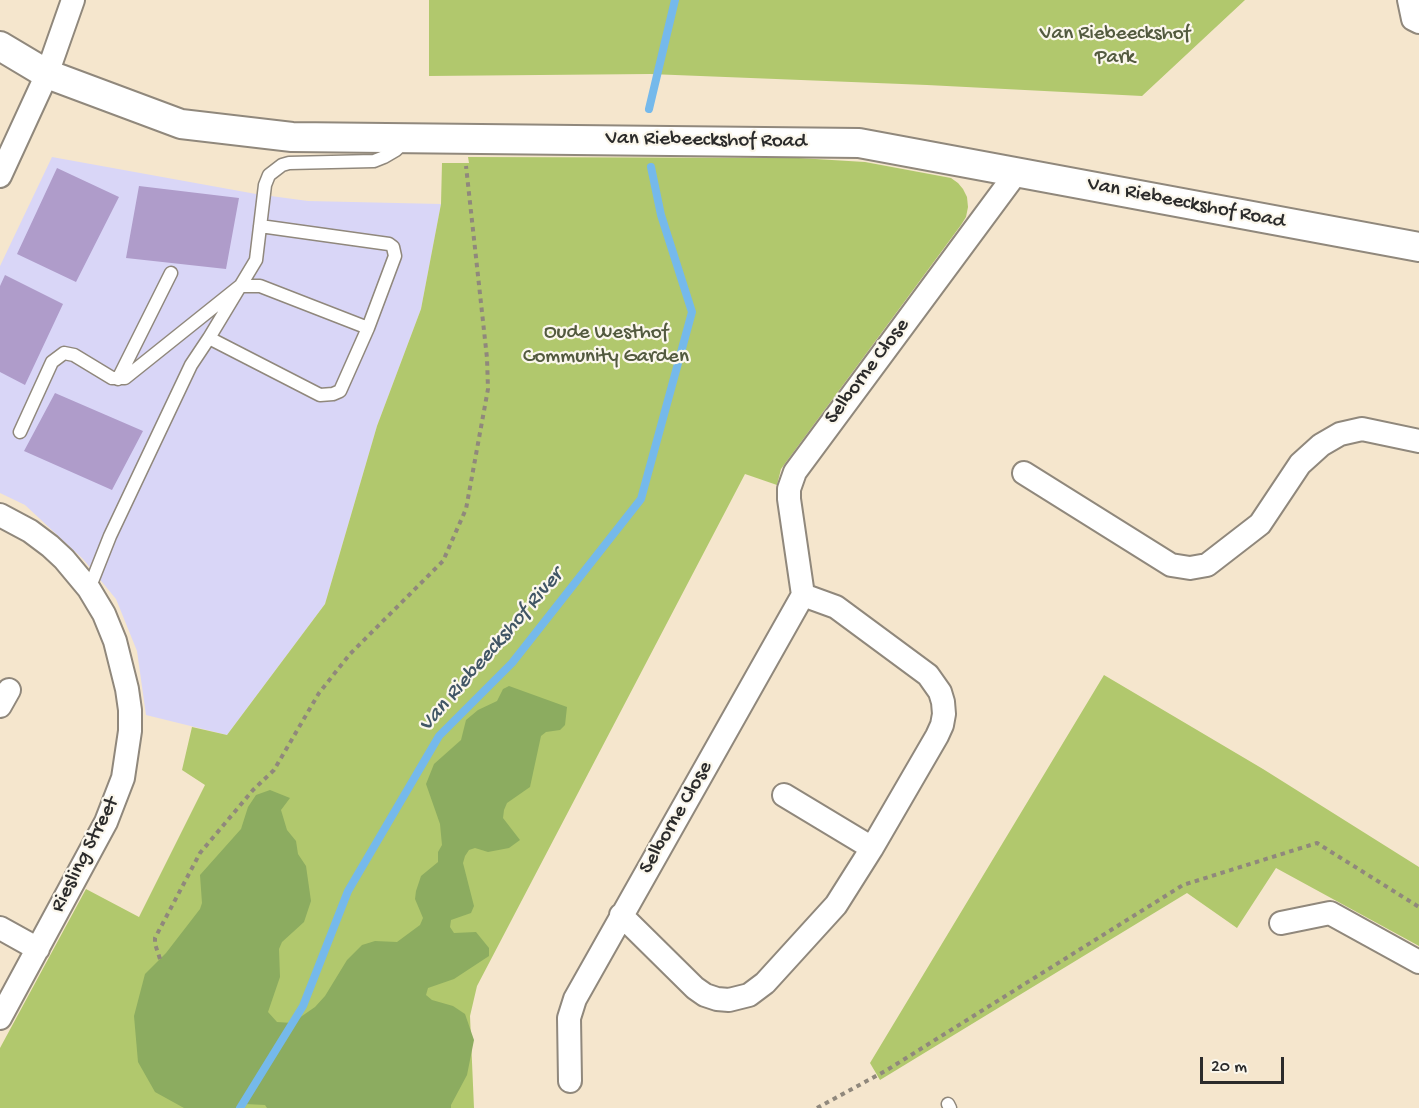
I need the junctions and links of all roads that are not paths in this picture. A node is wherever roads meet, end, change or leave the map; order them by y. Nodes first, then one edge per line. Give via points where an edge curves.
1 (73, 0) edge
2 (1409, 0) edge
3 (1419, 22) edge
4 (0, 46) edge
5 (47, 74) junction
6 (408, 138) junction
7 (1017, 172) junction
8 (0, 176) edge
9 (260, 226) junction
10 (1419, 247) edge
11 (171, 273) dead end
12 (240, 286) junction
13 (368, 328) junction
14 (209, 338) junction
15 (118, 379) junction
16 (20, 432) dead end
17 (1419, 441) edge
18 (1024, 473) dead end
19 (0, 515) edge
20 (89, 589) junction
21 (803, 595) junction
22 (784, 795) dead end
23 (872, 848) junction
24 (621, 915) junction
25 (1281, 923) dead end
26 (0, 928) edge
27 (38, 949) junction
28 (1419, 962) edge
29 (0, 1018) edge
30 (570, 1081) dead end

1 - 5 street
2 - 3 street via 1413,18
4 - 5 street, Van Riebeeckshof Road
5 - 6 street, Van Riebeeckshof Road via 181,124 292,137
5 - 8 street
6 - 7 street, Van Riebeeckshof Road via 859,143
6 - 9 lane via 396,150 374,161 282,165 269,175 265,185
7 - 10 street, Van Riebeeckshof Road
7 - 21 street, Selborne Close via 795,472 789,499
9 - 12 lane via 256,260
9 - 13 lane via 388,244 393,248 395,256
11 - 15 lane
12 - 13 lane via 260,286
12 - 14 lane
12 - 15 lane via 125,378
13 - 14 lane via 340,391 320,395
14 - 20 lane via 190,365
15 - 16 lane via 64,353 52,362
17 - 18 street via 1362,429 1340,434 1300,464 1260,524 1207,565 1190,568 1171,565
19 - 20 street, Riesling Street via 50,546
20 - 27 street, Riesling Street via 104,614 123,668 130,731 127,754 123,778 106,822
21 - 23 street via 836,607 928,675 943,702 944,714 937,736
21 - 24 street, Selborne Close
22 - 23 street
23 - 24 street via 836,905 765,983 739,999 717,999 695,988
24 - 30 street, Selborne Close via 571,1009
25 - 28 street via 1330,913
26 - 27 street
27 - 29 street, Riesling Street

